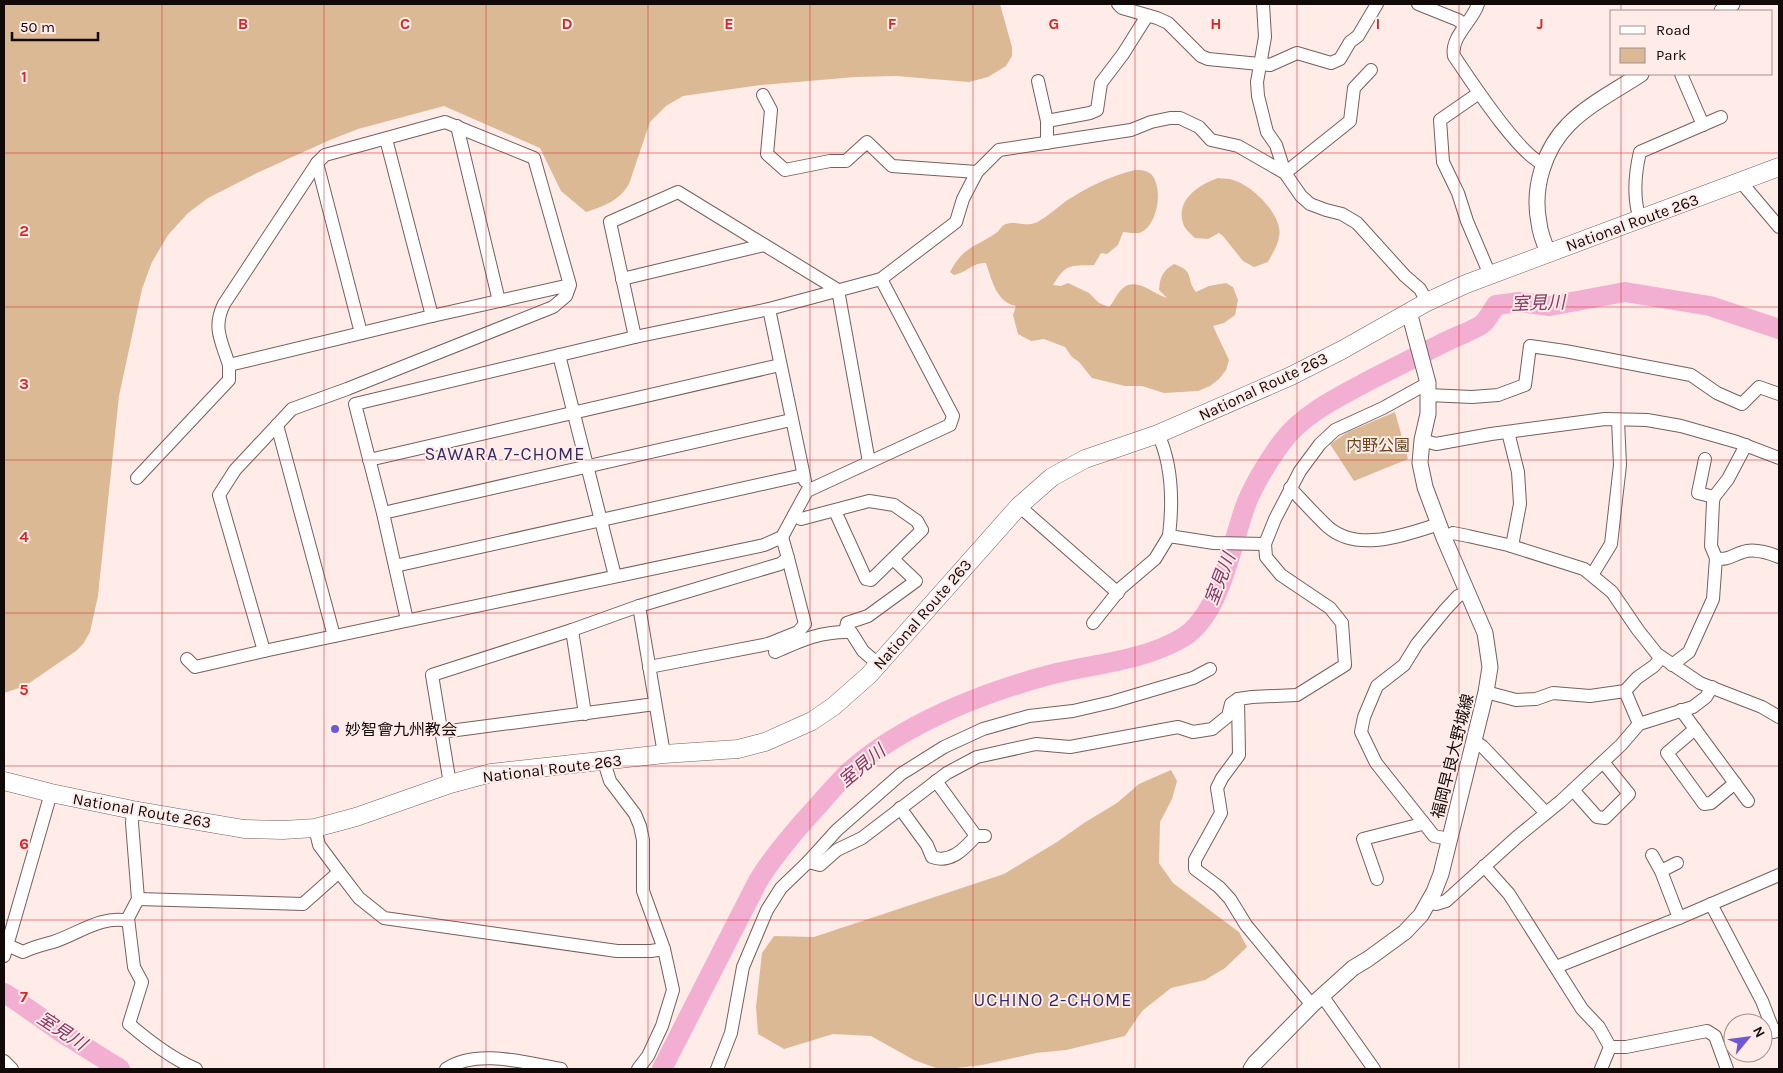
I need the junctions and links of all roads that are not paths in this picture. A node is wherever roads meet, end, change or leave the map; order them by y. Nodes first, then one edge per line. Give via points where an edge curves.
1 (1118, 4) edge
2 (1263, 4) edge
3 (1376, 4) edge
4 (1418, 4) edge
5 (1478, 4) edge
6 (1148, 16) junction
7 (1466, 25) junction
8 (1260, 64) junction
9 (1371, 70) dead end
10 (1639, 75) edge
11 (1681, 75) edge
12 (1038, 81) dead end
13 (1479, 93) junction
14 (763, 95) dead end
15 (1720, 117) dead end
16 (1047, 121) junction
17 (1703, 125) junction
18 (457, 126) junction
19 (386, 139) junction
20 (1047, 143) junction
21 (317, 163) junction
22 (1544, 164) junction
23 (1779, 167) edge
24 (977, 172) junction
25 (1285, 173) junction
26 (1741, 182) junction
27 (1640, 220) junction
28 (1779, 227) edge
29 (764, 245) junction
30 (1548, 252) junction
31 (1490, 275) junction
32 (622, 279) junction
33 (881, 279) junction
34 (570, 285) junction
35 (838, 290) junction
36 (499, 301) junction
37 (1427, 302) junction
38 (769, 309) junction
39 (1409, 312) junction
40 (432, 316) junction
41 (361, 333) junction
42 (635, 337) junction
43 (559, 355) junction
44 (780, 365) junction
45 (229, 366) junction
46 (350, 388) junction
47 (1428, 389) junction
48 (1779, 394) edge
49 (355, 404) junction
50 (574, 413) junction
51 (791, 420) junction
52 (1618, 420) junction
53 (277, 425) junction
54 (1508, 432) junction
55 (1158, 434) junction
56 (1422, 440) junction
57 (1746, 445) junction
58 (1779, 458) edge
59 (1704, 459) dead end
60 (369, 460) junction
61 (869, 462) junction
62 (587, 467) junction
63 (803, 475) junction
64 (137, 478) dead end
65 (1290, 488) junction
66 (807, 491) junction
67 (1714, 497) junction
68 (1019, 506) junction
69 (835, 511) junction
70 (383, 513) junction
71 (794, 514) junction
72 (600, 520) junction
73 (1441, 531) junction
74 (1169, 536) junction
75 (782, 537) junction
76 (1265, 544) junction
77 (1512, 546) junction
78 (1779, 557) edge
79 (788, 558) junction
80 (1716, 558) junction
81 (892, 559) junction
82 (395, 566) junction
83 (1592, 575) junction
84 (615, 576) junction
85 (1468, 592) junction
86 (1118, 593) junction
87 (639, 606) junction
88 (407, 620) junction
89 (1094, 623) dead end
90 (572, 630) junction
91 (844, 632) junction
92 (334, 636) junction
93 (264, 651) junction
94 (775, 652) dead end
95 (187, 659) dead end
96 (1667, 661) junction
97 (878, 664) junction
98 (649, 666) junction
99 (1210, 669) dead end
100 (1712, 687) junction
101 (1625, 691) junction
102 (1486, 692) junction
103 (1238, 700) junction
104 (655, 704) junction
105 (1681, 710) junction
106 (585, 714) junction
107 (1779, 717) edge
108 (1639, 724) junction
109 (1695, 729) junction
110 (442, 732) junction
111 (1474, 741) junction
112 (664, 754) junction
113 (604, 762) junction
114 (1603, 762) junction
115 (4, 781) edge
116 (936, 781) junction
117 (1735, 783) junction
118 (450, 784) junction
119 (1573, 790) junction
120 (50, 793) junction
121 (1748, 802) dead end
122 (900, 808) junction
123 (133, 810) junction
124 (1546, 813) junction
125 (1422, 822) junction
126 (315, 828) junction
127 (1449, 839) junction
128 (1652, 855) dead end
129 (808, 862) junction
130 (1677, 864) dead end
131 (1484, 866) junction
132 (1660, 871) junction
133 (339, 872) junction
134 (1779, 875) edge
135 (1377, 879) dead end
136 (138, 899) junction
137 (1429, 902) junction
138 (1711, 904) junction
139 (1679, 918) junction
140 (128, 921) junction
141 (6, 945) edge
142 (664, 949) junction
143 (1556, 967) junction
144 (1317, 1001) junction
145 (1779, 1030) edge
146 (1610, 1047) junction
147 (4, 1061) edge
148 (185, 1065) edge
149 (12, 1069) edge
150 (196, 1069) edge
151 (446, 1069) edge
152 (561, 1069) edge
153 (638, 1069) edge
154 (717, 1069) edge
155 (1251, 1069) edge
156 (1374, 1069) edge
157 (1601, 1069) edge
158 (1727, 1069) edge

1 - 6 street
2 - 8 street via 1265,37
3 - 8 street via 1358,36 1340,58 1331,62 1297,52 1270,65
4 - 7 street
5 - 7 street
6 - 8 street via 1168,23 1208,59
6 - 16 street via 1101,83 1097,110
7 - 13 street via 1453,50 1454,56
8 - 25 street via 1258,96 1267,132 1276,145
9 - 25 street via 1354,88 1350,121
10 - 22 main road via 1570,124 1555,141
11 - 17 street
12 - 16 street
13 - 22 street via 1532,159
13 - 31 street via 1440,120 1443,162
14 - 24 street via 771,110 767,154 785,170 846,161 867,142 892,166
15 - 17 street
16 - 20 street
17 - 27 street via 1640,152 1635,172
18 - 19 street via 445,122
18 - 34 street via 534,158
18 - 36 street
19 - 21 street via 325,155
19 - 40 street
20 - 24 street via 999,150
20 - 25 street via 1131,130 1151,122 1180,118 1199,127 1212,140 1238,146
21 - 41 street
21 - 45 street via 218,316 218,332
22 - 30 main road via 1538,196 1538,222
23 - 26 highway, National Route 263
24 - 33 street via 956,222
25 - 37 street via 1310,204 1342,214 1357,223 1420,289
26 - 27 highway, National Route 263
26 - 28 street
27 - 30 highway, National Route 263
29 - 32 street
29 - 32 street via 678,192 610,222
29 - 35 street
30 - 31 highway, National Route 263
31 - 37 highway, National Route 263
32 - 42 street
33 - 35 street
33 - 61 street via 953,416 950,425
34 - 36 street
34 - 46 street via 566,296 553,307
35 - 38 street
35 - 61 street
36 - 40 street
37 - 39 highway, National Route 263
38 - 42 street
38 - 44 street
39 - 47 main road, 福岡早良大野城線
39 - 55 highway, National Route 263 via 1291,376
40 - 41 street
41 - 45 street
42 - 43 street
43 - 49 street
43 - 50 street
44 - 50 street
44 - 51 street
45 - 64 street via 228,380
46 - 49 street
46 - 53 street via 292,409
47 - 48 street via 1472,397 1498,395 1525,385 1530,346 1691,376 1742,404 1759,387
47 - 56 main road, 福岡早良大野城線 via 1428,414
47 - 65 street via 1335,430 1320,444
49 - 60 street
50 - 60 street
50 - 62 street
51 - 62 street
51 - 63 street
52 - 54 street
52 - 57 street via 1647,420 1681,426
52 - 83 street via 1620,465 1611,544
53 - 92 street
53 - 93 street via 235,470 219,495
54 - 56 street via 1436,444
54 - 77 street via 1518,472 1520,504
55 - 68 highway, National Route 263 via 1085,459 1052,477
55 - 74 street via 1165,448 1172,492
56 - 73 main road, 福岡早良大野城線 via 1420,463 1425,487
57 - 58 street
57 - 67 street
59 - 67 street via 1698,493
60 - 70 street
61 - 66 street
62 - 70 street
62 - 72 street
63 - 66 street
63 - 72 street
65 - 73 street via 1329,528 1352,540 1394,539
65 - 76 street
66 - 71 street
67 - 80 street via 1711,546
68 - 86 street
68 - 97 highway, National Route 263
69 - 71 street via 801,519
69 - 81 street via 866,579 871,580
69 - 81 street via 869,500 894,504 918,521 922,530
70 - 82 street
71 - 75 street
72 - 82 street
72 - 84 street
73 - 77 street
73 - 85 main road, 福岡早良大野城線
74 - 76 street via 1214,543
74 - 86 street via 1155,559
75 - 79 street
75 - 84 street via 764,544
76 - 103 street via 1266,557 1281,575 1330,608 1342,623 1345,665 1297,695 1252,696
77 - 83 street via 1584,568
78 - 80 street via 1767,552 1745,551 1724,560
79 - 87 street via 780,564
79 - 98 street via 805,624 798,632 768,644
80 - 96 street via 1713,599 1689,652
81 - 91 street via 916,581 868,616 847,623
82 - 88 street
83 - 96 street via 1612,592 1657,654
84 - 88 street
85 - 102 main road, 福岡早良大野城線 via 1488,646 1490,667
85 - 125 street via 1458,596 1445,610 1404,665 1377,686 1364,717 1361,732 1376,763
86 - 89 street
87 - 90 street
87 - 98 street
88 - 92 street
90 - 106 street
90 - 110 street via 432,675
91 - 94 street via 808,637
91 - 97 street via 851,632 863,651
92 - 93 street
93 - 95 street via 195,667
96 - 100 street via 1700,683
96 - 101 street via 1637,678
97 - 112 highway, National Route 263 via 834,706 790,732 738,748
98 - 104 street
99 - 129 street via 1193,678 1112,702 1029,716 983,729 944,747 901,774 871,799
100 - 105 street via 1706,697 1693,707
100 - 107 street via 1762,706
101 - 102 street via 1590,696 1554,694 1516,700
101 - 108 street
102 - 111 main road, 福岡早良大野城線
103 - 116 street via 1231,704 1228,716 1212,729 1193,732 1178,728 1070,748 1036,744 1005,749 977,756
103 - 144 street via 1239,755 1217,788 1221,813 1195,860 1195,869 1219,887 1246,925
104 - 106 street
104 - 112 street
105 - 108 street
105 - 109 street
106 - 110 street
108 - 114 street
109 - 117 street
109 - 117 street via 1667,753 1704,804 1712,803
110 - 118 street
111 - 124 street
111 - 127 main road, 福岡早良大野城線
112 - 113 highway, National Route 263
113 - 118 highway, National Route 263 via 491,773
113 - 142 street via 610,781 640,826 643,891
114 - 119 street
114 - 119 street via 1629,794 1605,818 1596,817
115 - 120 highway, National Route 263
116 - 122 street
116 - 122 street via 980,836 961,853 938,859 932,857
117 - 121 street
118 - 126 highway, National Route 263
119 - 124 street
120 - 123 highway, National Route 263
120 - 141 street
122 - 129 street via 820,865
123 - 126 highway, National Route 263 via 244,829
123 - 136 street
124 - 131 street
125 - 127 street via 1434,836
125 - 135 street via 1418,826 1363,840
126 - 133 street via 319,845
127 - 137 main road, 福岡早良大野城線
128 - 132 street
129 - 154 street via 781,888 767,910 743,967 731,1034
130 - 132 street
131 - 137 street via 1446,901
131 - 143 street via 1509,894
132 - 139 street
133 - 136 street via 303,904
133 - 142 street via 359,898 384,918 617,951
134 - 138 street
136 - 140 street
137 - 144 main road, 福岡早良大野城線 via 1405,932 1353,968
138 - 139 street
138 - 145 street via 1762,1001 1774,1032
139 - 143 street
140 - 141 street via 98,923 23,952
140 - 148 street via 134,967 142,982 129,1024
142 - 153 street via 673,990 662,1026
143 - 146 street
144 - 155 main road, 福岡早良大野城線
144 - 156 street
146 - 157 street
146 - 158 street via 1626,1047 1707,1030 1715,1036
147 - 149 street
148 - 150 street
151 - 152 street via 455,1063 489,1057

